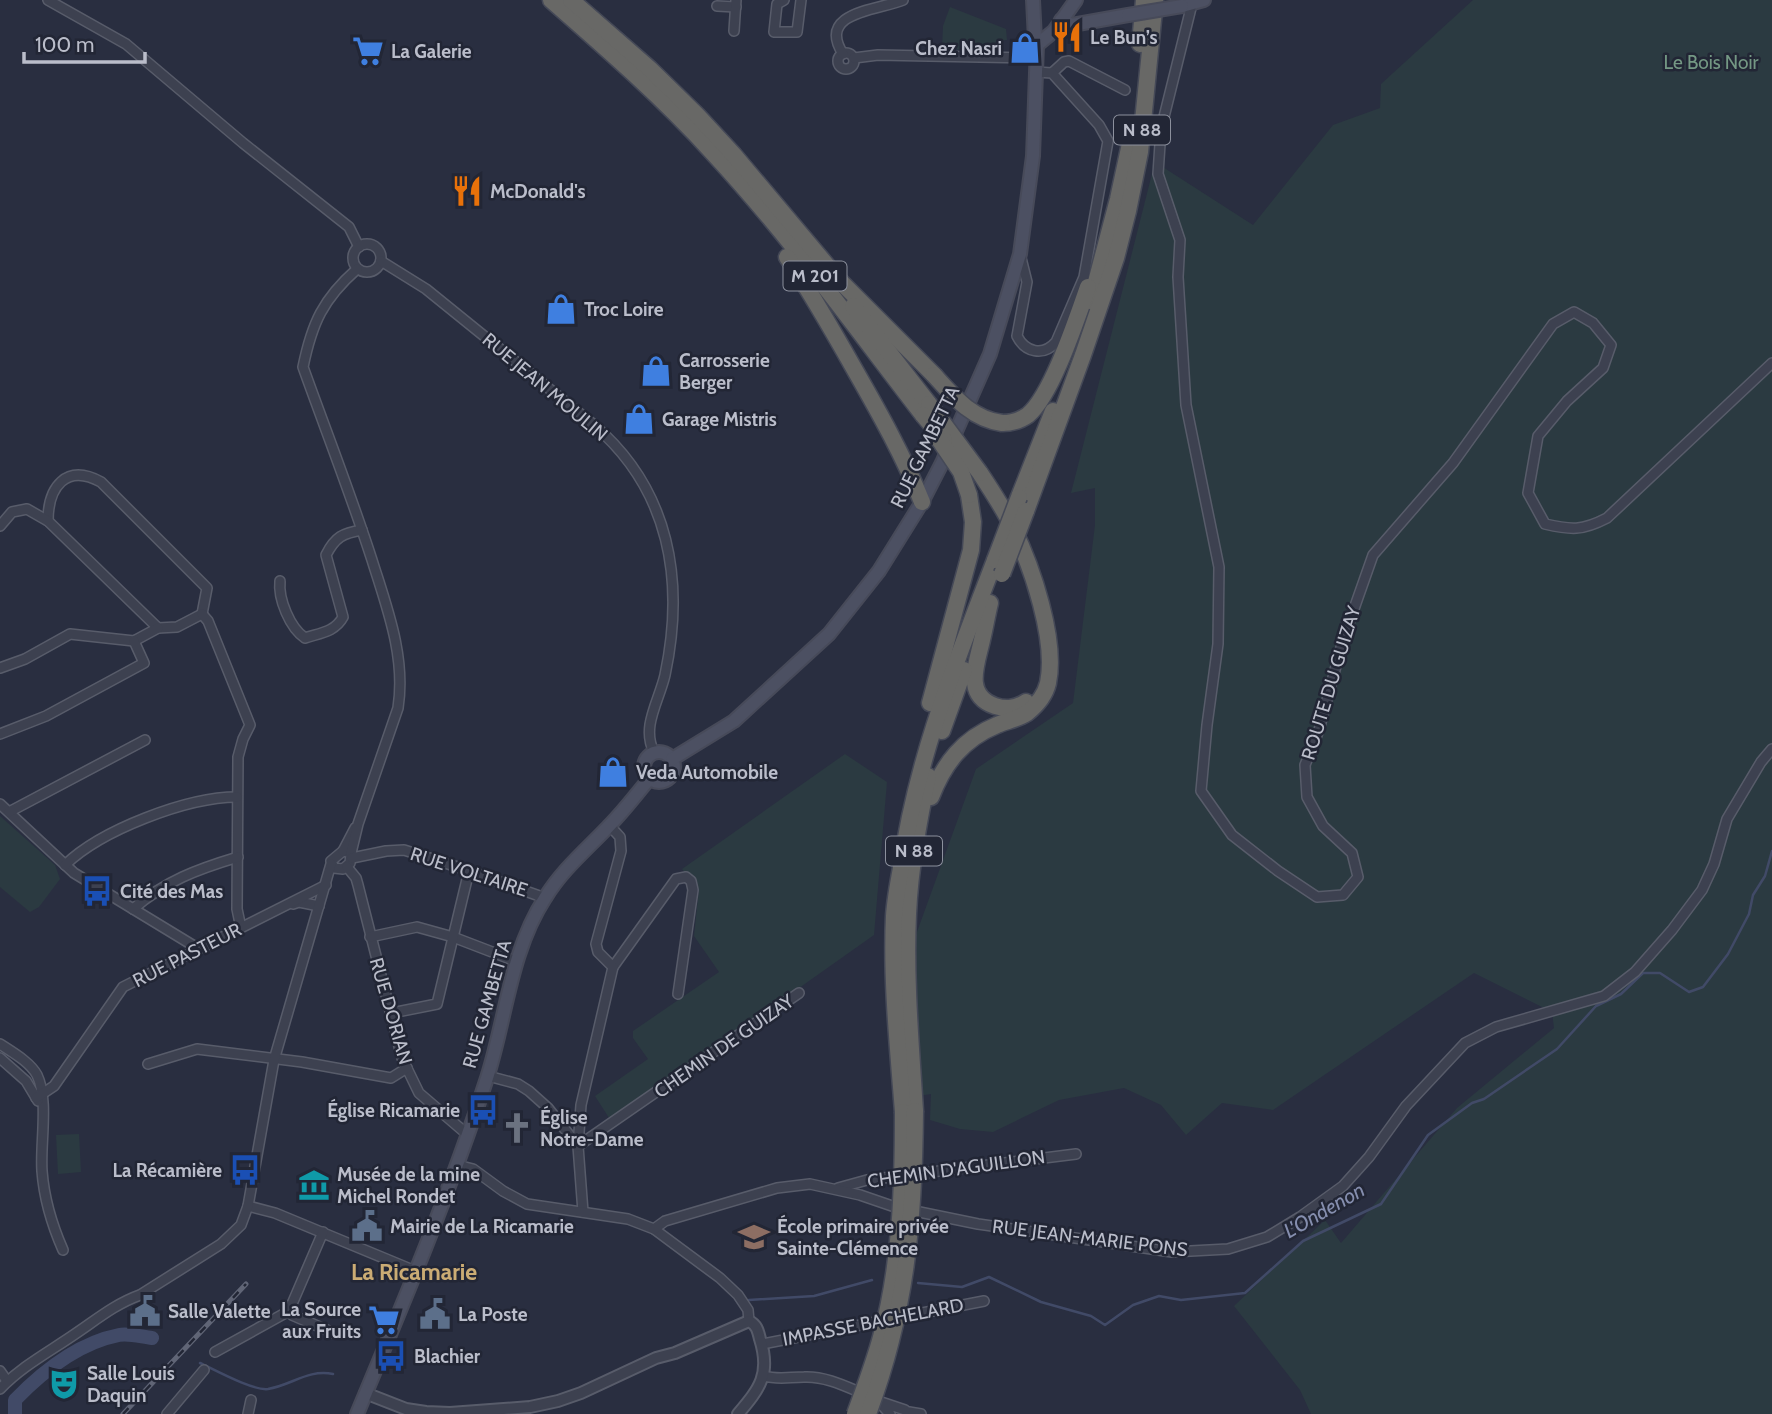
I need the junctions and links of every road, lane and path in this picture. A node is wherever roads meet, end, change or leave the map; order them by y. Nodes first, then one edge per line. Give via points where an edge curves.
1 (551, 0) edge
2 (572, 0) edge
3 (786, 0) edge
4 (1033, 0) edge
5 (1076, 0) edge
6 (1144, 0) edge
7 (1155, 0) edge
8 (47, 1) edge
9 (801, 1) edge
10 (900, 1) edge
11 (1187, 2) edge
12 (736, 3) edge
13 (717, 6) dead end
14 (1061, 20) junction
15 (734, 31) dead end
16 (1037, 51) junction
17 (843, 54) junction
18 (854, 58) junction
19 (1149, 70) junction
20 (1036, 72) junction
21 (1052, 73) junction
22 (1125, 90) dead end
23 (703, 131) junction
24 (715, 155) junction
25 (1118, 199) junction
26 (806, 242) junction
27 (359, 247) junction
28 (1020, 254) junction
29 (381, 261) junction
30 (357, 269) junction
31 (1772, 363) edge
32 (1768, 370) edge
33 (927, 413) junction
34 (975, 483) junction
35 (922, 502) junction
36 (1023, 504) junction
37 (48, 521) junction
38 (0, 526) edge
39 (362, 530) junction
40 (998, 567) junction
41 (280, 581) dead end
42 (990, 603) junction
43 (202, 614) junction
44 (158, 628) junction
45 (134, 641) junction
46 (0, 668) edge
47 (0, 734) edge
48 (145, 740) dead end
49 (1772, 749) edge
50 (654, 752) junction
51 (672, 759) junction
52 (919, 771) junction
53 (649, 779) junction
54 (237, 797) junction
55 (0, 804) edge
56 (9, 812) junction
57 (610, 826) junction
58 (916, 839) junction
59 (349, 854) junction
60 (238, 858) junction
61 (65, 864) junction
62 (339, 867) junction
63 (469, 871) junction
64 (326, 885) junction
65 (545, 898) junction
66 (318, 906) junction
67 (282, 907) junction
68 (133, 909) junction
69 (241, 928) junction
70 (370, 937) junction
71 (453, 937) junction
72 (199, 949) junction
73 (518, 962) junction
74 (612, 967) junction
75 (799, 993) dead end
76 (678, 994) dead end
77 (392, 1013) junction
78 (0, 1044) edge
79 (0, 1058) edge
80 (274, 1060) junction
81 (148, 1064) dead end
82 (407, 1068) junction
83 (488, 1076) junction
84 (40, 1096) junction
85 (909, 1112) junction
86 (468, 1135) junction
87 (578, 1146) junction
88 (1076, 1154) dead end
89 (457, 1165) junction
90 (837, 1189) junction
91 (248, 1206) junction
92 (583, 1212) junction
93 (654, 1228) junction
94 (323, 1233) junction
95 (63, 1250) dead end
96 (415, 1271) junction
97 (984, 1301) dead end
98 (289, 1311) junction
99 (749, 1321) junction
100 (337, 1334) dead end
101 (762, 1343) junction
102 (215, 1352) dead end
103 (204, 1370) dead end
104 (0, 1371) edge
105 (764, 1376) junction
106 (8, 1381) junction
107 (0, 1388) edge
108 (365, 1393) junction
109 (251, 1400) dead end
110 (878, 1401) junction
111 (405, 1411) edge
112 (451, 1413) edge
113 (906, 1413) edge
114 (167, 1414) edge
115 (248, 1414) edge
116 (357, 1414) edge
117 (738, 1414) edge
118 (855, 1414) edge
119 (868, 1414) edge
120 (890, 1414) edge
121 (921, 1414) edge

1 - 23 highway, M 201
2 - 23 highway, M 201 via 650,69
3 - 9 street
3 - 9 street via 777,4 775,32 797,32
4 - 16 main road, RUE GAMBETTA
5 - 14 main road
6 - 25 highway, N 88 via 1129,152
7 - 19 highway, N 88
8 - 27 street via 125,44 349,227
10 - 17 street via 847,18 837,38
11 - 14 main road, bridge via 1072,25
11 - 19 highway
11 - 32 street, ROUTE DU GUIZAY via 1161,129 1158,174 1180,240 1186,405 1219,567 1218,644 1201,791 1232,835 1317,897 1343,895 1358,877 1352,853 1323,826 1307,797 1305,765 1373,555 1453,463 1553,324 1574,312 1593,323 1611,345 1603,368 1538,436 1528,493 1545,524 1578,529 1606,518
12 - 13 street
12 - 15 street
14 - 16 main road
16 - 18 street
16 - 20 main road, RUE GAMBETTA
17 - 18 street
17 - 18 street via 838,59 842,68 851,67
19 - 36 highway, N 88 via 1140,152 1119,247 1054,440
20 - 21 street
20 - 28 main road, RUE GAMBETTA via 1033,156
21 - 22 street via 1069,61
21 - 28 street via 1108,141 1084,277 1056,342 1047,350 1025,348 1017,336 1027,282
23 - 24 highway, M 201
23 - 26 highway, M 201
24 - 33 highway, M 201
24 - 35 highway via 811,293 908,468
25 - 26 highway, bridge via 1047,388 1028,415 1003,424 970,411
25 - 36 highway, N 88 via 1075,355
26 - 33 highway, M 201
27 - 29 street via 377,248
27 - 30 street via 353,255
28 - 35 main road, RUE GAMBETTA via 990,354
29 - 30 street via 371,272
29 - 50 street, RUE JEAN MOULIN via 426,289 594,425 636,473 669,545 674,606 674,629 648,735
30 - 39 street via 317,316 303,367
31 - 32 street, ROUTE DU GUIZAY
33 - 34 highway, M 201, bridge
33 - 34 highway, bridge via 961,472
34 - 42 highway, M 201 via 1010,541 1038,633 1042,656 1039,688 1015,708 988,703 976,690 974,670
34 - 52 highway via 971,550 921,737
34 - 58 highway, M 201 via 1014,530 1036,588 1046,631 1048,684 1041,700 1025,714 976,734 958,750 940,774
35 - 51 main road, RUE GAMBETTA via 879,571 829,634 734,721
36 - 40 highway, N 88, bridge
37 - 38 street via 27,509 12,512
37 - 43 street via 52,491 62,480 91,476 101,482 207,588
37 - 44 street
39 - 41 street via 333,540 326,555 342,617 330,630 305,638 297,632 279,593
39 - 59 street via 393,625 401,691 358,824 349,836
40 - 42 highway, N 88
40 - 52 highway, N 88 via 942,698
42 - 58 highway, N 88 via 930,767
43 - 44 street via 177,627
43 - 54 street via 250,725 238,757
44 - 45 street
45 - 46 street via 70,634
45 - 47 street via 144,663 46,716
48 - 56 street
49 - 90 street, RUE JEAN-MARIE PONS via 1727,819 1702,890 1635,972 1604,996 1496,1027 1465,1043 1406,1106 1343,1186 1267,1237 1228,1249 1172,1252 978,1224
50 - 51 main road
50 - 53 main road via 644,765
51 - 53 main road via 669,778
52 - 85 highway, N 88 via 906,825 894,915 896,1014
53 - 57 main road, RUE GAMBETTA
54 - 60 street
54 - 61 street via 191,802 119,830 79,851
55 - 56 street
56 - 61 street
57 - 65 main road, RUE GAMBETTA via 571,862
57 - 74 street via 620,837 621,851 596,944
58 - 85 highway, N 88 via 908,914
59 - 62 street
59 - 62 street
59 - 63 street, RUE VOLTAIRE via 404,850
60 - 68 street via 198,868 151,893
60 - 69 street
61 - 68 street
62 - 64 street
62 - 70 street, RUE DORIAN via 356,878
63 - 65 street, RUE VOLTAIRE
63 - 71 street
64 - 66 street
64 - 67 street, RUE PASTEUR
65 - 73 main road, RUE GAMBETTA
66 - 67 street, RUE PASTEUR via 299,902
66 - 80 street
67 - 69 street, RUE PASTEUR
68 - 72 street
69 - 72 street, RUE PASTEUR
70 - 71 street via 417,928
70 - 77 street, RUE DORIAN
71 - 73 street
71 - 77 street via 437,1004
72 - 84 street, RUE PASTEUR via 123,987 54,1086
73 - 83 main road, RUE GAMBETTA
74 - 76 street via 676,879 686,877 693,890
74 - 87 street via 582,1105
75 - 87 street, CHEMIN DE GUIZAY
77 - 82 street, RUE DORIAN
78 - 84 street via 36,1073
79 - 84 street
80 - 81 street via 197,1049
80 - 82 street via 391,1077
80 - 91 street
82 - 86 street, RUE DORIAN via 419,1093
83 - 86 main road, RUE GAMBETTA
83 - 87 street via 529,1091
84 - 95 street via 42,1173 49,1212
85 - 118 highway, N 88, bridge via 896,1255 881,1337
85 - 119 highway, N 88, bridge via 915,1185 910,1243 893,1339
86 - 89 main road, RUE GAMBETTA
87 - 92 street
88 - 90 street, CHEMIN D'AGUILLON via 867,1180
89 - 92 street via 473,1169 527,1204
89 - 96 main road, RUE GAMBETTA
90 - 93 street, RUE JEAN-MARIE PONS via 810,1184 777,1188
91 - 94 street
91 - 106 street via 241,1225 221,1244 101,1314
92 - 93 street
93 - 99 street via 738,1295
94 - 96 street
94 - 98 street
96 - 108 main road, RUE GAMBETTA
97 - 101 street, IMPASSE BACHELARD
98 - 100 street
98 - 102 street
99 - 101 street
99 - 112 street via 558,1401
101 - 105 street
103 - 114 street
104 - 106 street
105 - 110 street via 823,1379
105 - 117 street
106 - 107 street
108 - 111 street
108 - 116 main road, RUE GAMBETTA
109 - 115 street
110 - 113 street
110 - 120 street
111 - 112 street
113 - 121 street

